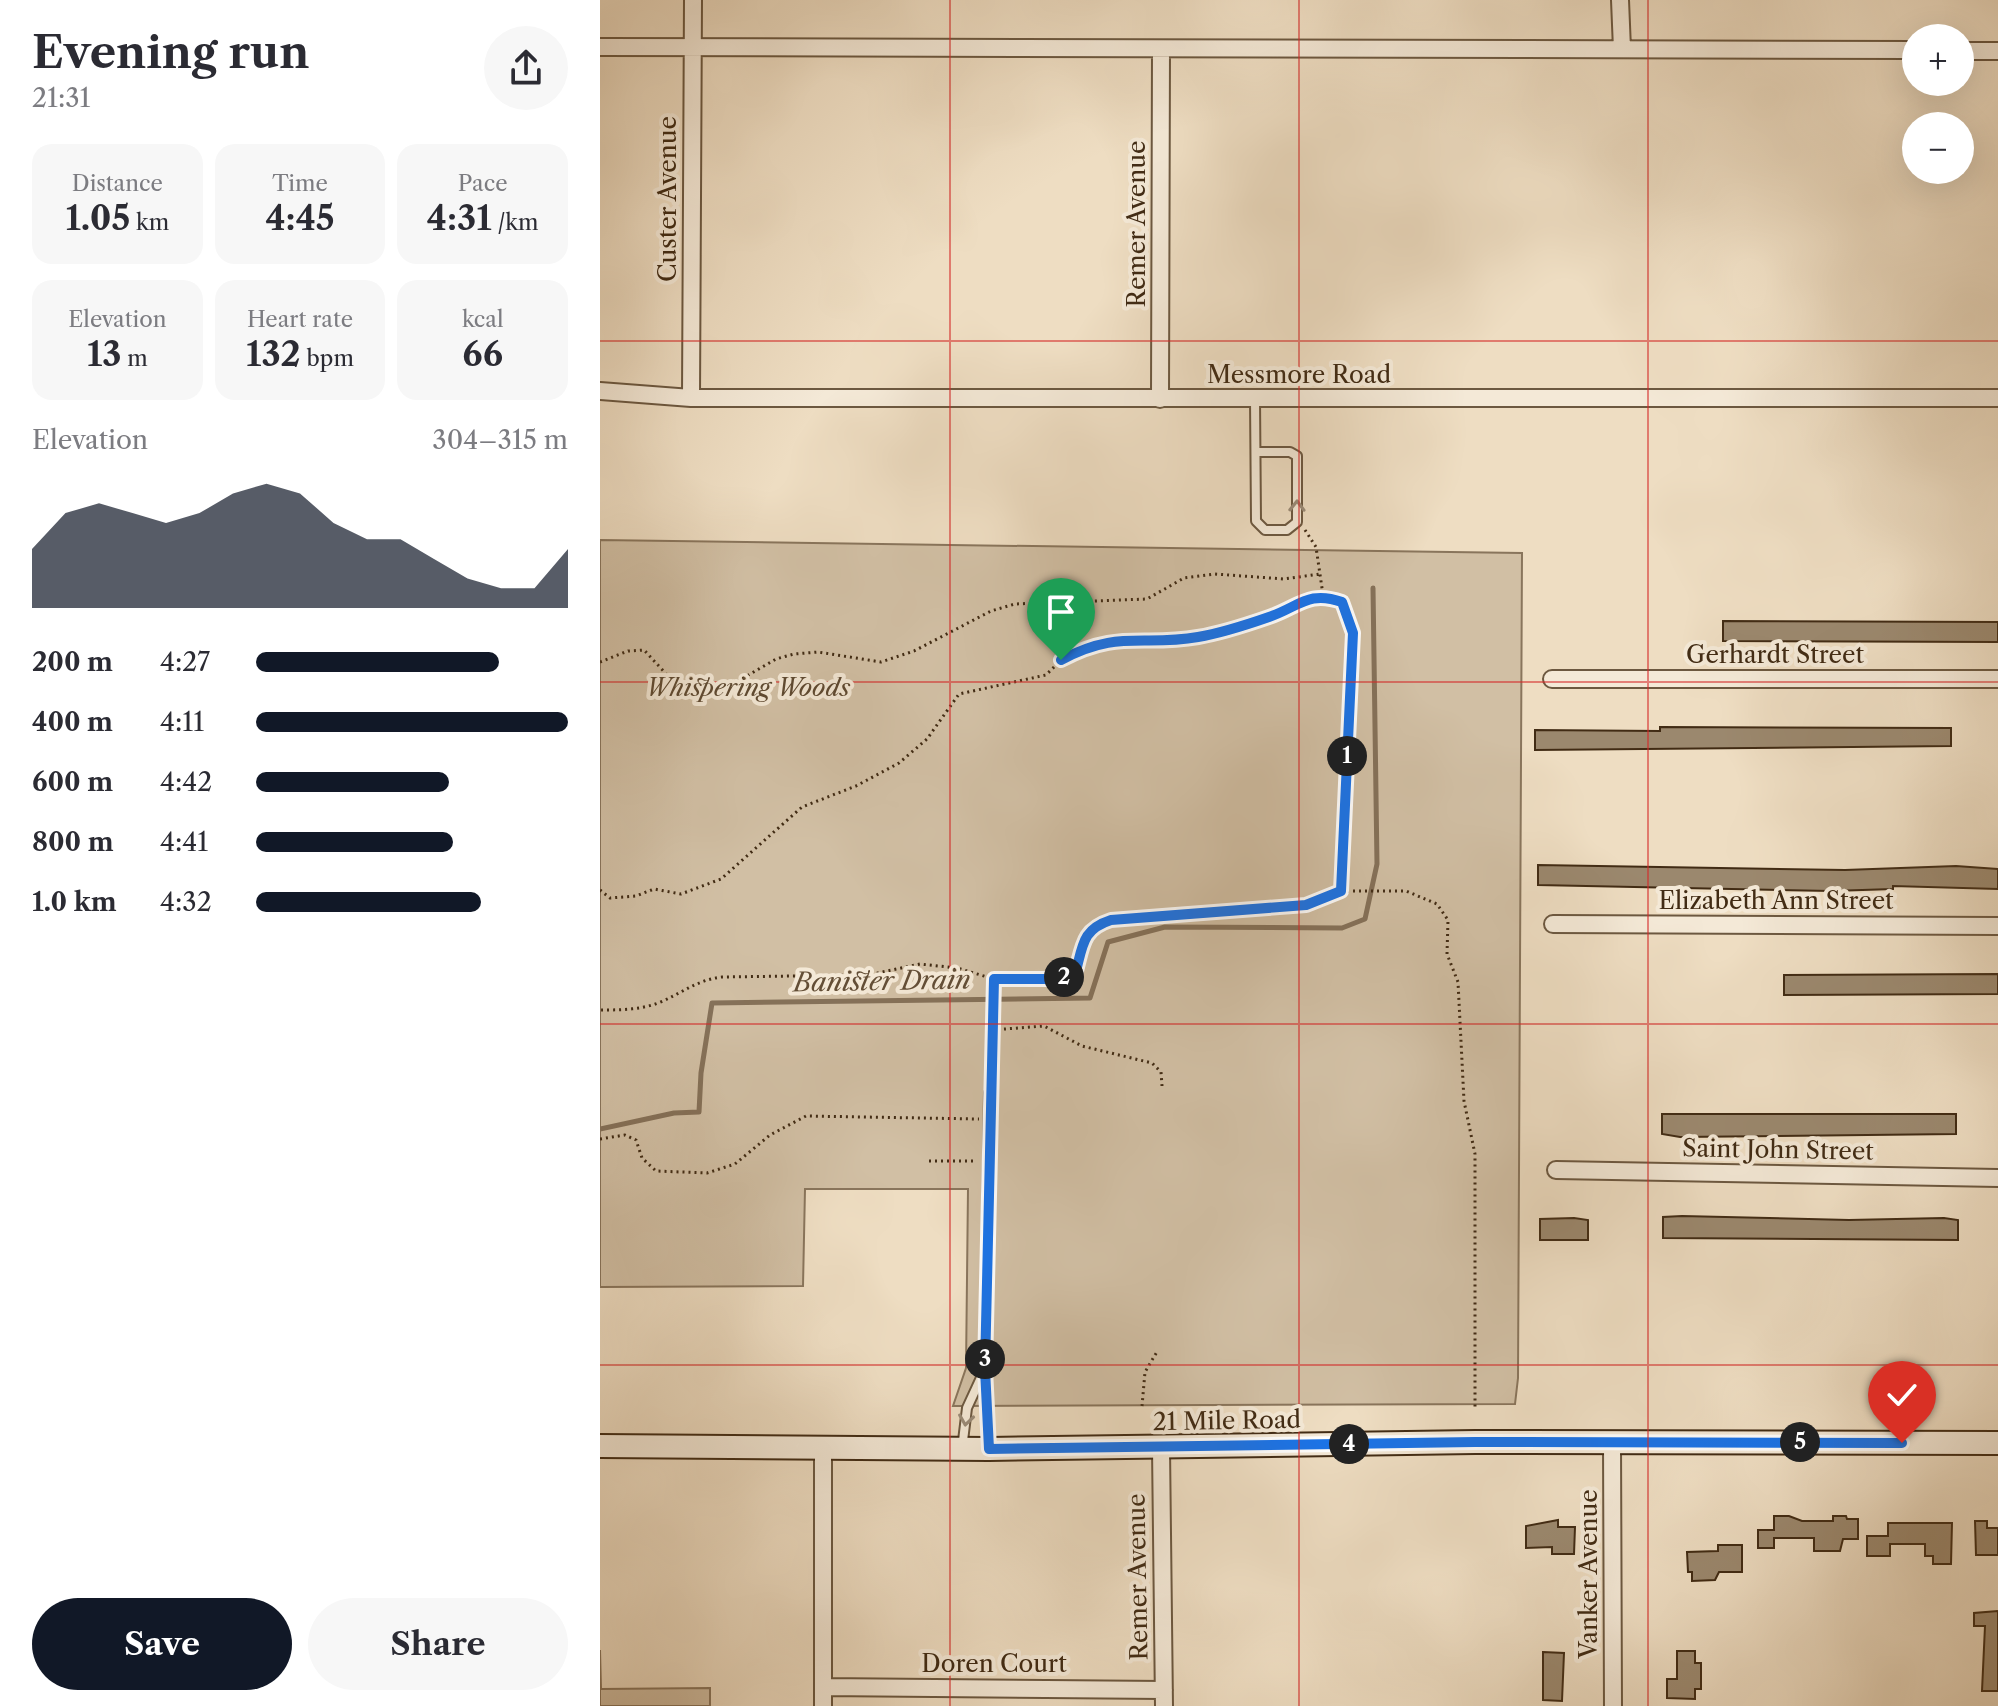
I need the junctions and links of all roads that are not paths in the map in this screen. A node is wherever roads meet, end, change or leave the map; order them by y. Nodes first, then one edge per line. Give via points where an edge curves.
1 (693, 0) edge
2 (1620, 0) edge
3 (600, 47) edge
4 (693, 47) junction
5 (1161, 49) junction
6 (1622, 49) junction
7 (1902, 50) edge
8 (1974, 51) edge
9 (1998, 51) edge
10 (600, 391) edge
11 (691, 398) junction
12 (1998, 398) edge
13 (1160, 399) junction
14 (1255, 399) junction
15 (1256, 452) junction
16 (1552, 679) dead end
17 (1998, 679) edge
18 (1553, 924) dead end
19 (1998, 926) edge
20 (989, 1093) road end
21 (1556, 1170) dead end
22 (1998, 1178) edge
23 (985, 1369) junction
24 (1612, 1441) junction
25 (1998, 1443) edge
26 (600, 1446) edge
27 (823, 1448) junction
28 (1161, 1448) junction
29 (962, 1449) junction
30 (989, 1449) junction
31 (823, 1687) junction
32 (1164, 1698) edge
33 (823, 1706) edge
34 (1613, 1706) edge

1 - 4 street, Custer Avenue
2 - 6 street
3 - 4 street
4 - 5 street
4 - 11 street, Custer Avenue
5 - 6 street
5 - 13 street, Remer Avenue
6 - 7 street
8 - 9 street
10 - 11 street, Messmore Road
11 - 13 street, Messmore Road
12 - 14 street, Messmore Road
13 - 14 street, Messmore Road
14 - 15 lane
15 -> 15 lane via 1256,521 1259,527 1287,530 1297,522 1297,456
16 - 17 street, Gerhardt Street
18 - 19 street, Elizabeth Ann Street
20 - 23 lane
21 - 22 street, Saint John Street
23 -> 29 lane via 967,1408
23 - 30 lane
24 - 25 street, 21 Mile Road
24 - 28 street, 21 Mile Road
24 - 34 street, Vanker Avenue
26 - 27 street, 21 Mile Road
27 - 29 street, 21 Mile Road
27 - 31 street
28 - 30 street, 21 Mile Road
28 - 32 street, Remer Avenue
29 - 30 street, 21 Mile Road
31 - 32 street, Doren Court
31 - 33 street

